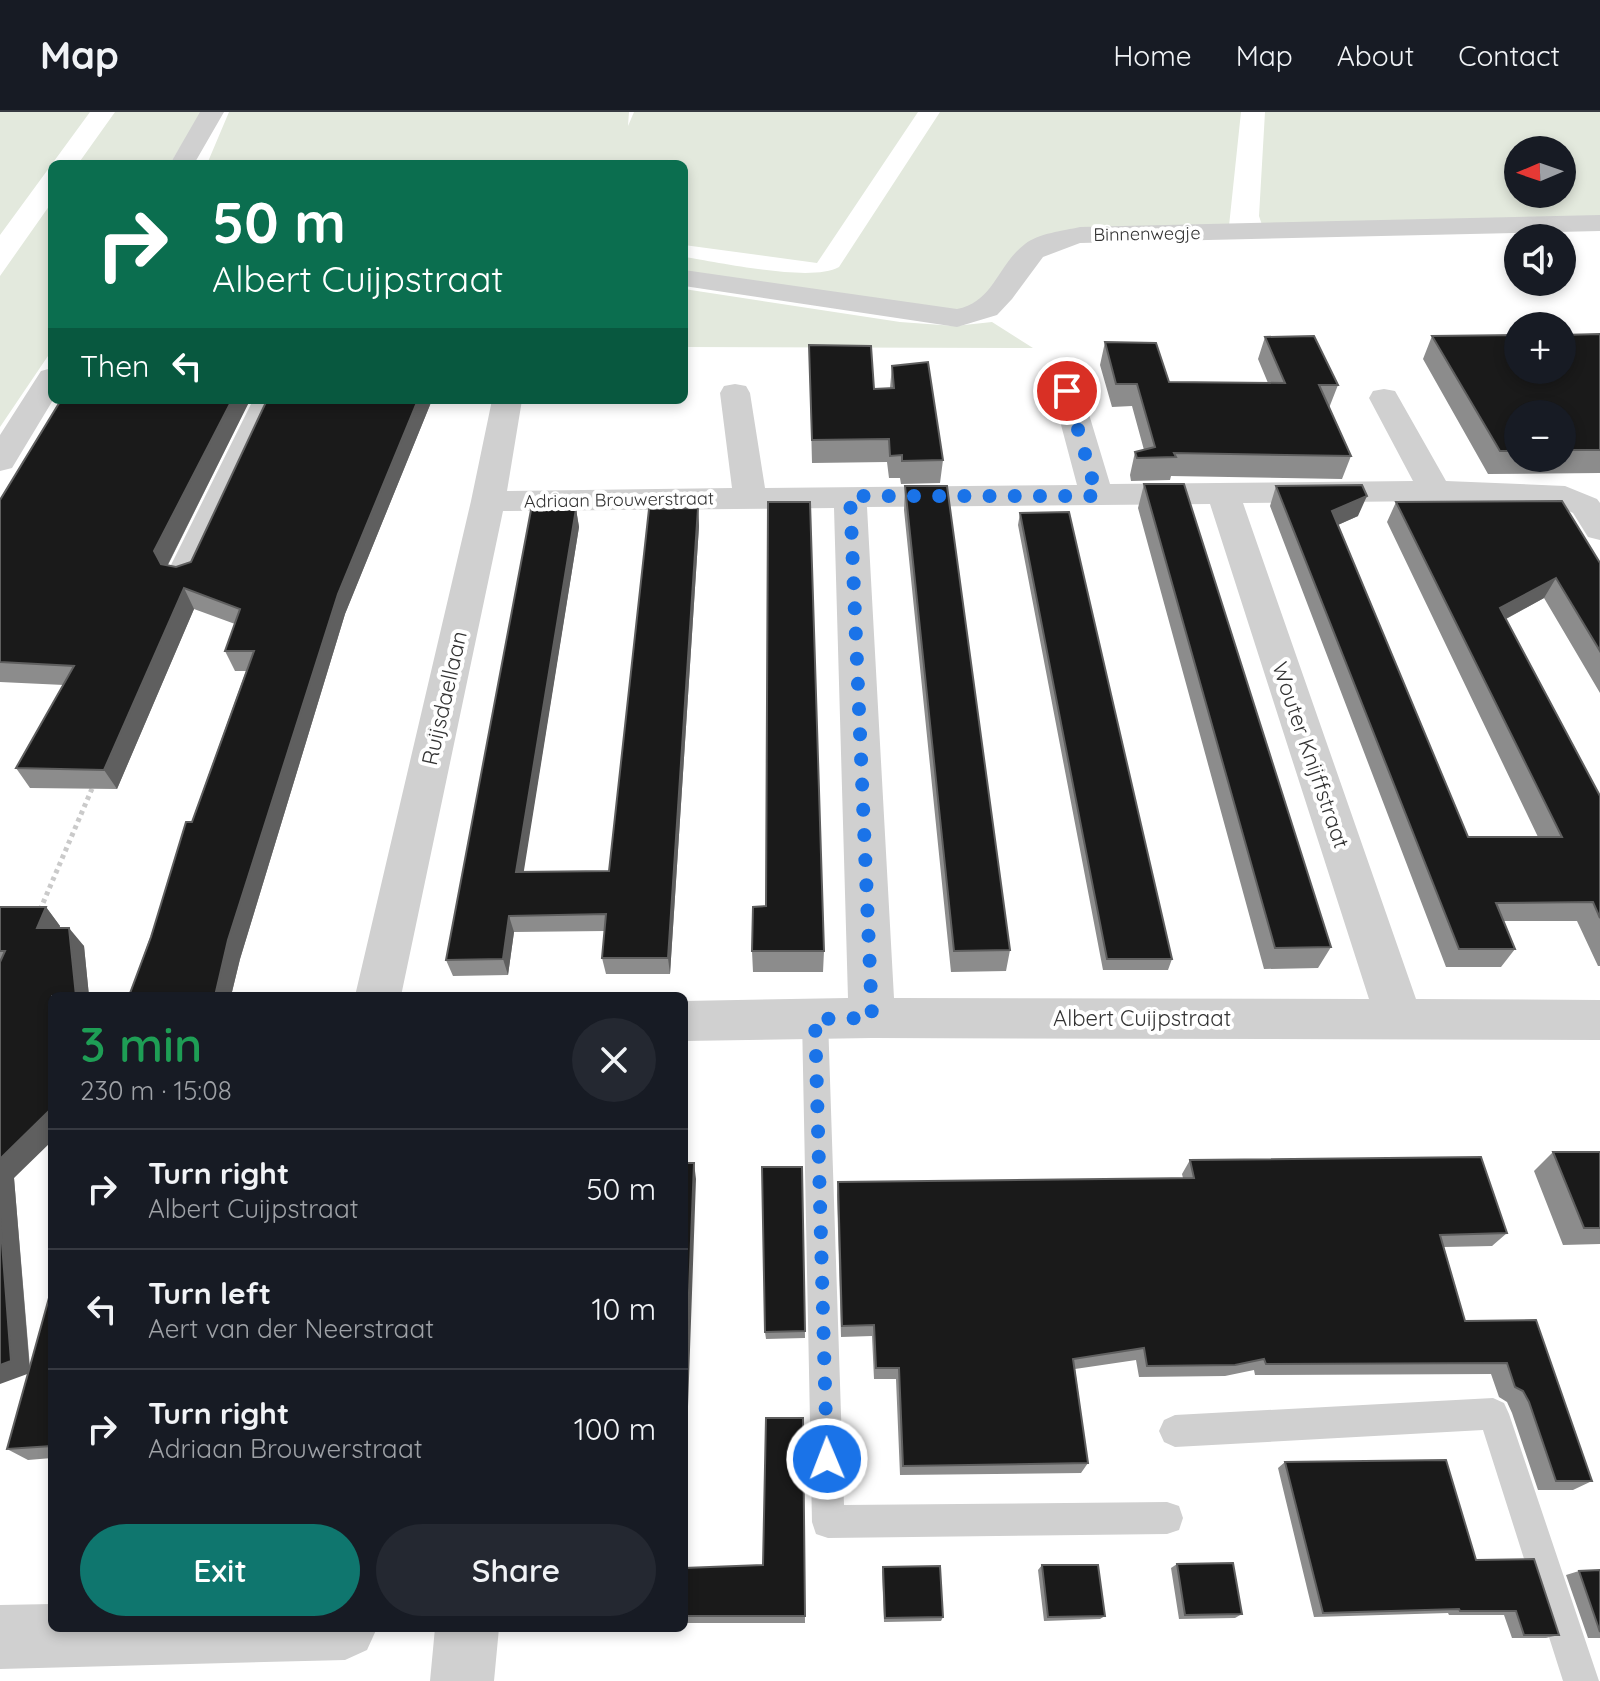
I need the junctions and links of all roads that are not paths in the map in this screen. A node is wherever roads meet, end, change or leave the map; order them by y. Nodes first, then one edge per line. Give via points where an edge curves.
1 (212, 112) edge
2 (184, 160) edge
3 (1600, 223) edge
4 (688, 279) edge
5 (48, 383) edge
6 (1067, 391) dead end
7 (735, 393) dead end
8 (1384, 398) dead end
9 (266, 404) edge
10 (506, 404) edge
11 (0, 461) edge
12 (1435, 491) junction
13 (1223, 493) junction
14 (850, 496) junction
15 (1097, 496) junction
16 (750, 498) junction
17 (488, 501) junction
18 (1595, 514) edge
19 (185, 573) edge
20 (379, 992) edge
21 (872, 1018) junction
22 (1399, 1018) junction
23 (815, 1019) junction
24 (1600, 1020) edge
25 (688, 1021) edge
26 (1175, 1431) dead end
27 (1167, 1518) dead end
28 (192, 1632) edge
29 (467, 1632) edge
30 (0, 1637) edge
31 (462, 1681) edge
32 (1581, 1681) edge

1 - 2 street
3 - 4 street, Binnenwegje via 1080,235 1036,248 993,307 978,316 957,318
5 - 11 street
6 - 15 street
7 - 16 street
8 - 12 street
9 - 19 street
10 - 17 street, Ruijsdaellaan
12 - 13 street, Adriaan Brouwerstraat
12 - 18 street, Adriaan Brouwerstraat via 1565,496
13 - 15 street, Adriaan Brouwerstraat
13 - 22 street, Wouter Knijffstraat
14 - 15 street, Adriaan Brouwerstraat
14 - 16 street, Adriaan Brouwerstraat
14 - 21 street
16 - 17 street, Adriaan Brouwerstraat
17 - 20 street, Ruijsdaellaan
21 - 22 street, Albert Cuijpstraat
21 - 23 street, Albert Cuijpstraat
22 - 24 street, Albert Cuijpstraat
23 - 25 street, Albert Cuijpstraat
23 - 27 lane via 828,1522
26 - 32 lane via 1493,1414
28 - 30 street
29 - 31 street

